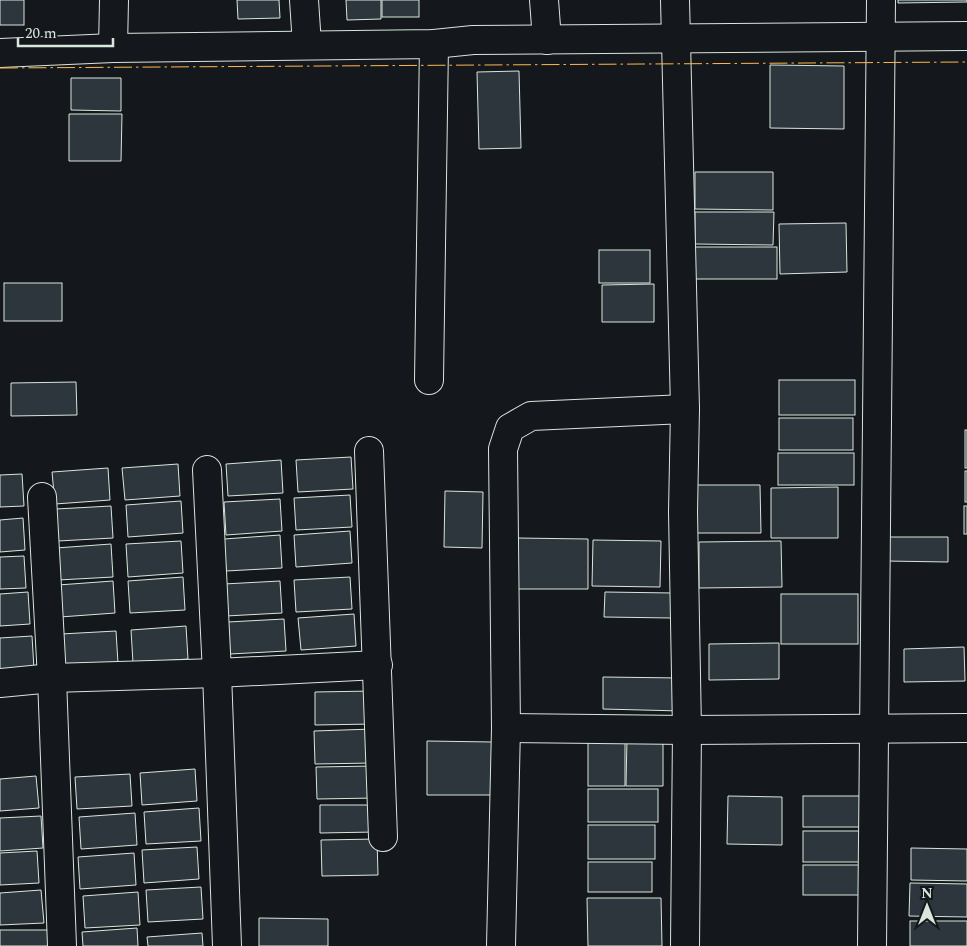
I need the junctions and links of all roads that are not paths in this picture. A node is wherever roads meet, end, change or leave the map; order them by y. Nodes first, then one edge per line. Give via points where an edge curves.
1 (114, 0) edge
2 (304, 0) edge
3 (544, 0) edge
4 (675, 0) edge
5 (881, 0) edge
6 (882, 36) junction
7 (967, 36) edge
8 (677, 39) junction
9 (547, 40) junction
10 (434, 44) junction
11 (307, 45) junction
12 (113, 48) junction
13 (0, 53) edge
14 (428, 380) dead end
15 (685, 410) junction
16 (370, 452) dead end
17 (206, 470) dead end
18 (42, 497) dead end
19 (378, 665) junction
20 (217, 673) junction
21 (52, 678) junction
22 (0, 683) edge
23 (506, 728) junction
24 (967, 728) edge
25 (687, 730) junction
26 (874, 730) junction
27 (383, 837) dead end
28 (62, 946) edge
29 (227, 946) edge
30 (501, 946) edge
31 (686, 946) edge
32 (872, 946) edge

1 - 12 street
2 - 11 street
3 - 9 street
4 - 8 street
5 - 6 street
6 - 7 street
6 - 8 street
6 - 26 street
8 - 9 street
8 - 15 street
9 - 10 street via 473,40
10 - 11 street
10 - 14 street
11 - 12 street
12 - 13 street
15 - 23 street via 531,416 510,428 503,449
15 - 25 street via 683,512
16 - 19 street
17 - 20 street
18 - 21 street
19 - 20 street
19 - 27 street
20 - 21 street
20 - 29 street
21 - 22 street
21 - 28 street
23 - 25 street
23 - 30 street
24 - 26 street
25 - 26 street
25 - 31 street
26 - 32 street

